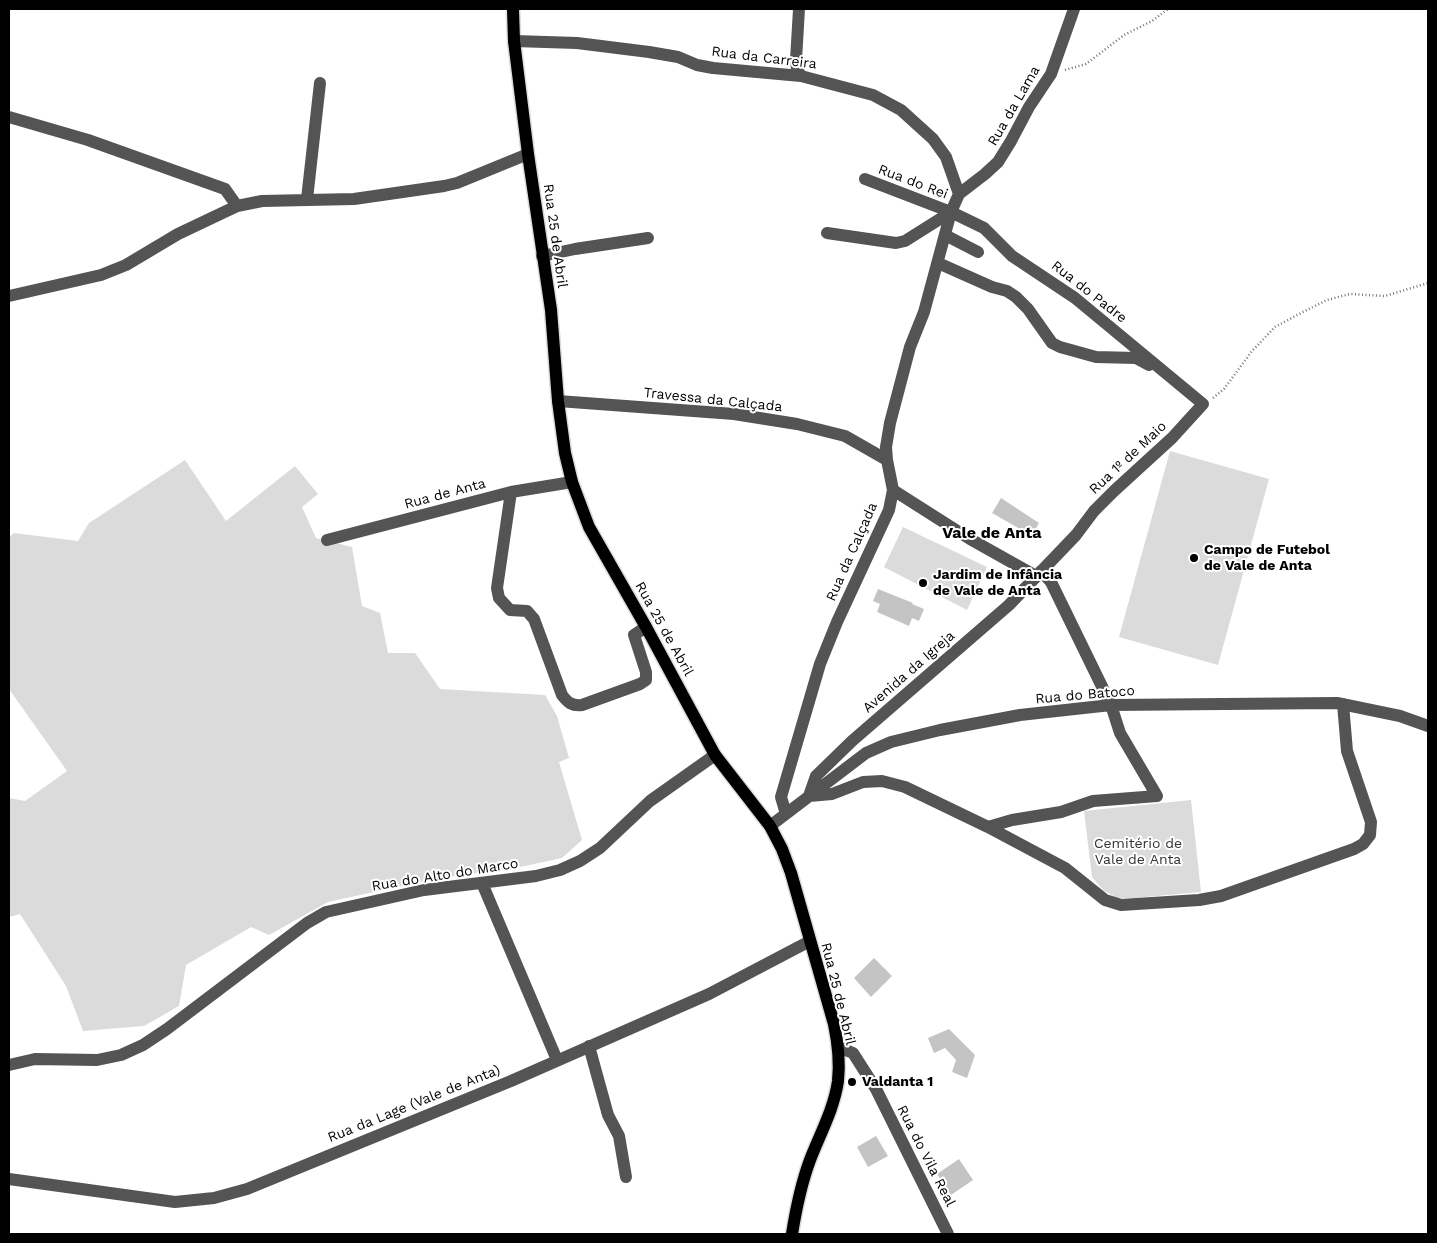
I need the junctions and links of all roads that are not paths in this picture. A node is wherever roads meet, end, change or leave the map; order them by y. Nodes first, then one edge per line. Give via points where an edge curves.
1 (513, 9) edge
2 (799, 9) edge
3 (1074, 9) edge
4 (514, 41) junction
5 (801, 76) junction
6 (320, 83) dead end
7 (9, 117) edge
8 (528, 154) junction
9 (865, 179) dead end
10 (959, 194) junction
11 (307, 200) junction
12 (237, 206) junction
13 (951, 212) junction
14 (827, 233) dead end
15 (945, 235) junction
16 (648, 238) dead end
17 (978, 252) dead end
18 (542, 256) junction
19 (938, 263) junction
20 (9, 296) edge
21 (1157, 365) junction
22 (558, 401) junction
23 (1204, 404) joint
24 (887, 460) junction
25 (572, 482) junction
26 (893, 490) junction
27 (511, 492) junction
28 (327, 540) dead end
29 (1038, 573) junction
30 (646, 628) junction
31 (1343, 704) junction
32 (1111, 705) junction
33 (1428, 726) edge
34 (714, 755) junction
35 (809, 796) junction
36 (786, 814) junction
37 (770, 826) junction
38 (988, 827) junction
39 (482, 883) junction
40 (810, 941) junction
41 (589, 1046) junction
42 (838, 1047) junction
43 (557, 1060) junction
44 (9, 1064) edge
45 (626, 1177) dead end
46 (9, 1179) edge
47 (792, 1234) edge
48 (948, 1234) edge

1 - 4 main road, Rua 25 de Abril
2 - 5 street via 796,60
3 - 10 street, Rua da Lama via 1051,74 1028,107 998,162
4 - 5 street, Rua da Carreira via 610,46 713,68
4 - 8 main road, Rua 25 de Abril
5 - 10 street, Rua da Carreira via 873,95 901,110 933,138 946,157
6 - 11 street
7 - 12 street via 88,140 225,188
8 - 11 street via 444,186 354,199
8 - 18 main road, Rua 25 de Abril
9 - 13 street, Rua do Rei
10 - 13 street, Rua da Calçada
11 - 12 street via 262,201
12 - 20 street via 101,275
13 - 14 street via 905,241 896,243
13 - 15 street, Rua da Calçada
13 - 21 street, Rua do Padre via 984,228 1012,256 1075,298
15 - 17 street
15 - 19 street, Rua da Calçada
16 - 18 street
18 - 22 main road, Rua 25 de Abril via 551,310
19 - 21 street via 1016,297 1052,343 1060,347 1096,357 1129,357
19 - 24 street, Rua da Calçada via 910,347 890,423
21 - 23 street, Rua do Padre
22 - 24 street, Travessa da Calçada via 734,414 797,424 846,436
22 - 25 main road, Rua 25 de Abril
23 - 29 street, Rua 1º de Maio via 1094,511 1076,535
24 - 26 street, Rua da Calçada
25 - 27 street, Rua de Anta
25 - 30 main road, Rua 25 de Abril via 589,527
26 - 29 street via 970,539
26 - 36 street, Rua da Calçada via 890,510 820,664 781,797
27 - 28 street, Rua de Anta
27 - 30 street via 497,588 499,598 510,610 527,611 534,619 562,695 568,702 582,705 646,680 634,635
29 - 32 street via 1051,582
29 - 35 street, Avenida da Igreja via 1009,605 816,776
30 - 34 main road, Rua 25 de Abril
31 - 32 street, Rua do Batoco
31 - 33 street, Rua do Batoco via 1400,716
31 - 38 street via 1347,752 1371,822 1370,835 1364,844 1354,849 1260,883 1199,900 1121,905 1105,900 1065,868
32 - 35 street, Rua do Batoco via 1020,715 891,742 866,753
32 - 38 street via 1120,733 1157,796 1093,800 1061,812
34 - 37 main road, Rua 25 de Abril
34 - 39 street, Rua do Alto do Marco via 650,801 600,848 580,861 536,876
35 - 36 street, Rua do Batoco
35 - 38 street via 832,794 863,782 882,781 904,787
36 - 37 street, Rua do Batoco
37 - 40 main road, Rua 25 de Abril via 791,873
39 - 43 street
39 - 44 street, Rua do Alto do Marco via 424,890 326,912 168,1029 121,1055 97,1060 36,1059
40 - 41 street, Rua da Lage (Vale de Anta) via 709,994
40 - 42 main road, Rua 25 de Abril
41 - 43 street, Rua da Lage (Vale de Anta)
41 - 45 street via 608,1115 620,1136
42 - 47 main road, Rua 25 de Abril via 838,1081 830,1113 796,1206
42 - 48 street, Rua do Vila Real via 853,1053 876,1089
43 - 46 street, Rua da Lage (Vale de Anta) via 247,1189 214,1198 175,1202

